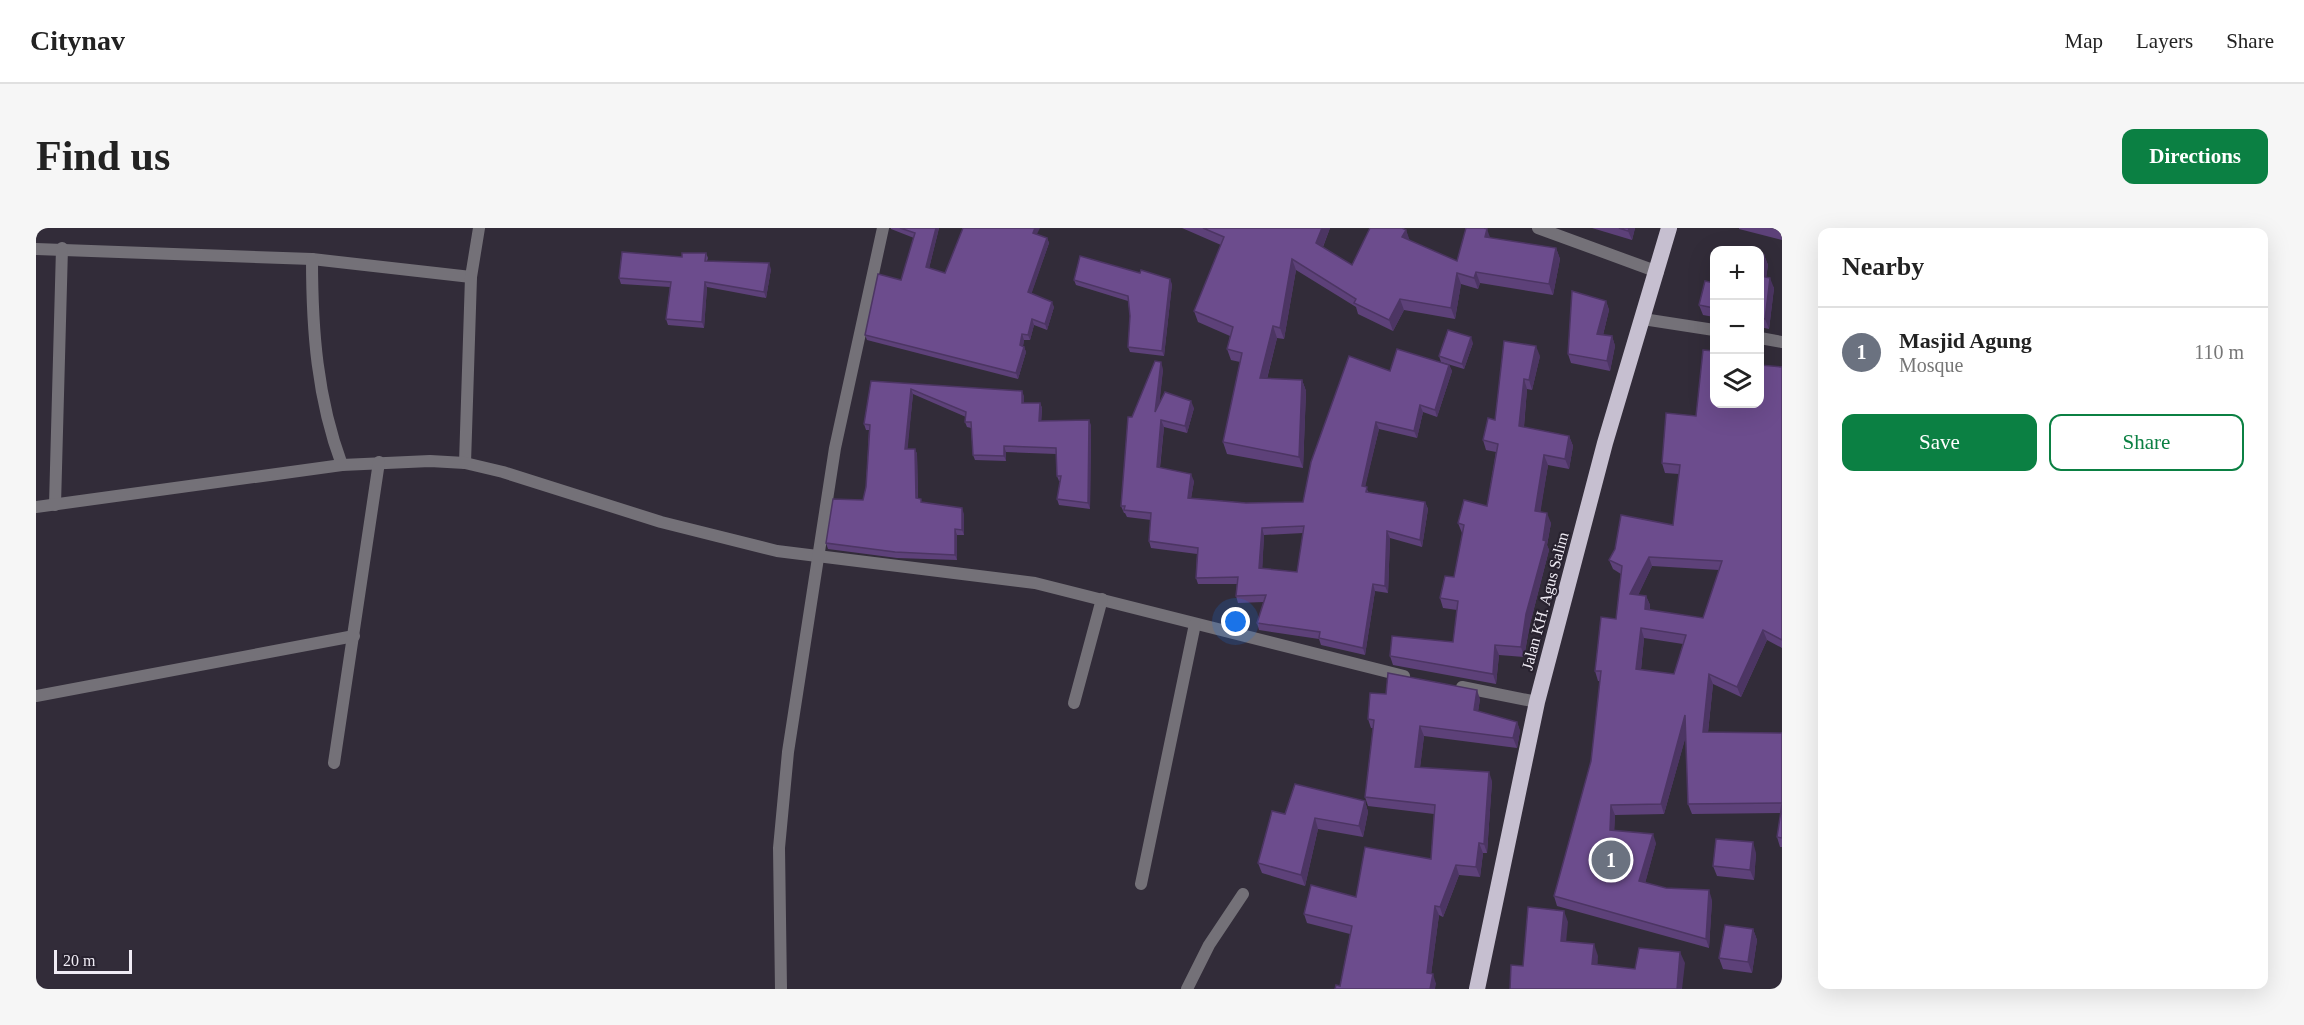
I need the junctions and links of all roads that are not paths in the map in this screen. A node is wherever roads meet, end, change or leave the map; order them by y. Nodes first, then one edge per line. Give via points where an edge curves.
1 (479, 228) edge
2 (883, 228) edge
3 (1538, 228) edge
4 (1669, 228) edge
5 (62, 248) junction
6 (36, 249) edge
7 (312, 259) junction
8 (1658, 272) junction
9 (471, 277) junction
10 (1643, 319) junction
11 (1710, 329) edge
12 (1764, 339) edge
13 (1782, 342) edge
14 (379, 462) junction
15 (465, 463) junction
16 (342, 465) junction
17 (55, 505) junction
18 (36, 507) edge
19 (818, 558) junction
20 (1102, 599) junction
21 (1195, 624) junction
22 (354, 636) junction
23 (1421, 679) edge
24 (1444, 684) edge
25 (36, 696) edge
26 (1537, 702) junction
27 (1074, 703) dead end
28 (334, 763) dead end
29 (1141, 884) dead end
30 (1243, 894) dead end
31 (781, 989) edge
32 (1186, 989) edge
33 (1478, 989) edge

1 - 9 street
2 - 19 street via 835,448
3 - 8 street
4 - 8 highway, Jalan KH. Agus Salim
5 - 6 street
5 - 7 street
5 - 17 street
7 - 9 street
7 - 16 street via 315,353 329,431
8 - 10 highway, Jalan KH. Agus Salim
9 - 15 street
10 - 11 street
10 - 26 highway, Jalan KH. Agus Salim via 1605,443
12 - 13 street
14 - 15 street
14 - 16 street
14 - 22 street
15 - 19 street via 503,471 661,522 777,552
16 - 17 street
17 - 18 street
19 - 20 street via 1035,583
19 - 31 street via 788,752 781,827
20 - 21 street
20 - 27 street
21 - 23 street
21 - 29 street
22 - 25 street
22 - 28 street
24 - 26 street
26 - 33 highway, Jalan KH. Agus Salim
30 - 32 street

